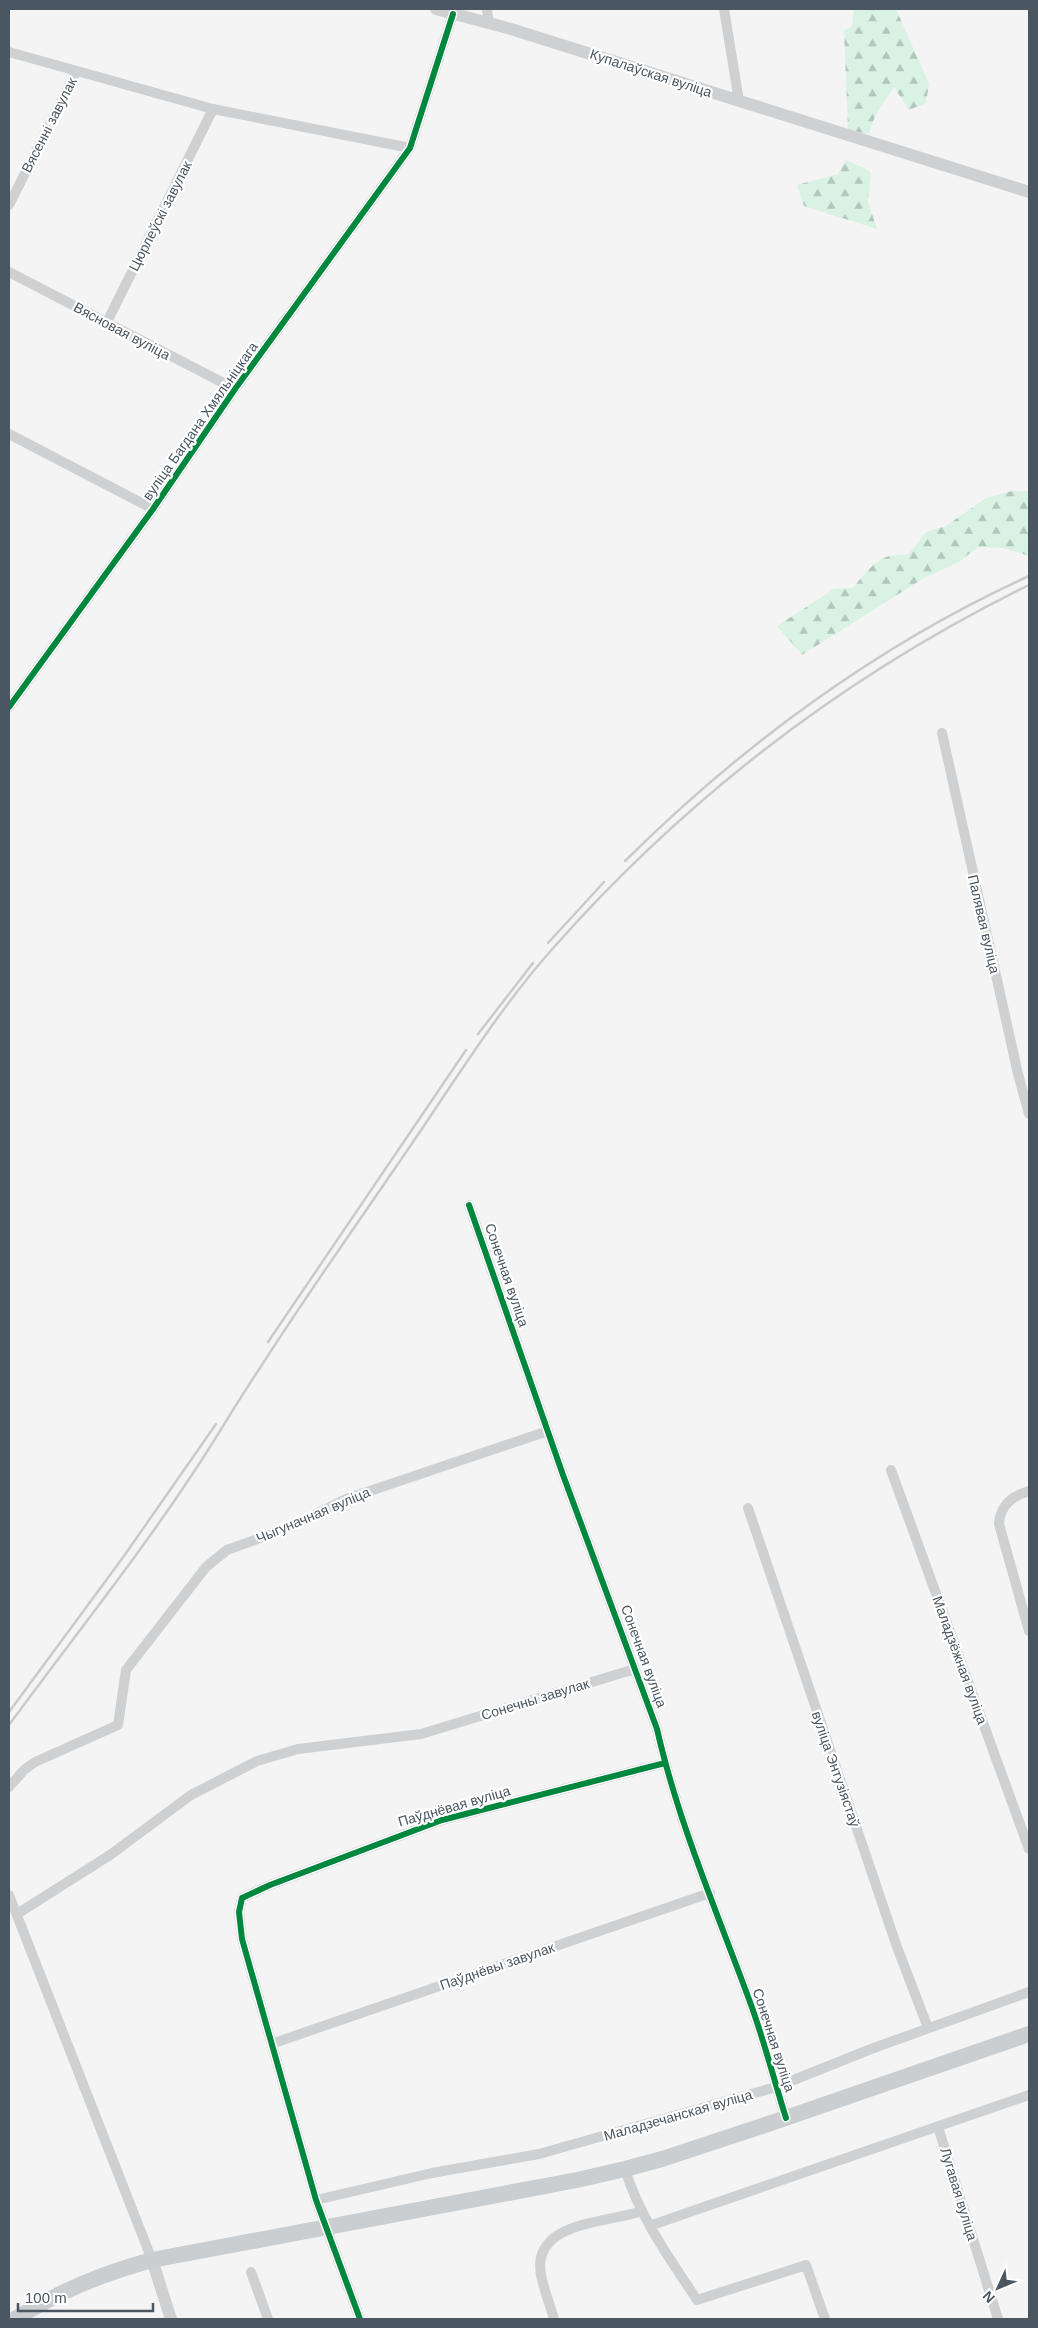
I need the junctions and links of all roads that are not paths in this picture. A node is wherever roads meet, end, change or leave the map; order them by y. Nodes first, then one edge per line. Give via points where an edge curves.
1 (436, 9) edge
2 (487, 9) edge
3 (724, 9) edge
4 (453, 14) junction
5 (489, 24) junction
6 (9, 52) edge
7 (76, 72) junction
8 (739, 101) junction
9 (213, 109) junction
10 (410, 148) junction
11 (1029, 192) edge
12 (9, 205) edge
13 (9, 272) edge
14 (106, 324) junction
15 (235, 390) junction
16 (9, 434) edge
17 (153, 510) junction
18 (9, 707) edge
19 (942, 732) dead end
20 (1029, 1114) edge
21 (469, 1205) dead end
22 (548, 1431) junction
23 (891, 1470) dead end
24 (1029, 1491) edge
25 (748, 1508) dead end
26 (1029, 1631) edge
27 (635, 1669) junction
28 (665, 1763) junction
29 (9, 1787) edge
30 (1029, 1850) edge
31 (710, 1893) junction
32 (9, 1895) edge
33 (17, 1914) junction
34 (1029, 1992) edge
35 (928, 2028) junction
36 (1029, 2034) edge
37 (274, 2043) junction
38 (776, 2087) junction
39 (1024, 2097) edge
40 (786, 2118) junction
41 (938, 2127) junction
42 (625, 2169) junction
43 (316, 2200) junction
44 (642, 2211) junction
45 (652, 2225) junction
46 (325, 2228) junction
47 (152, 2260) junction
48 (251, 2272) dead end
49 (15, 2319) edge
50 (171, 2319) edge
51 (268, 2319) edge
52 (360, 2319) edge
53 (554, 2319) edge
54 (825, 2319) edge
55 (998, 2319) edge

1 - 4 street, Купалаўская вуліца
2 - 5 street
3 - 8 street
4 - 5 street, Купалаўская вуліца
4 - 10 street, вуліца Багдана Хмяльніцкага
5 - 8 street, Купалаўская вуліца
6 - 7 street
7 - 9 street
7 - 12 street, Вясенні завулак
8 - 11 street, Купалаўская вуліца
9 - 10 street
9 - 14 street, Цюрлеўскі завулак
10 - 15 street, вуліца Багдана Хмяльніцкага
13 - 14 street, Вясновая вуліца
14 - 15 street, Вясновая вуліца
15 - 17 street, вуліца Багдана Хмяльніцкага
16 - 17 street
17 - 18 street, вуліца Багдана Хмяльніцкага
19 - 20 street, Палявая вуліца
21 - 22 street, Сонечная вуліца
22 - 27 street, Сонечная вуліца
22 - 29 street, Чыгуначная вуліца via 346,1500 288,1528 227,1550 206,1568 126,1670 118,1726 35,1762
23 - 30 street, Маладзёжная вуліца
24 - 26 street via 1012,1498 1002,1509 999,1524
25 - 35 street, вуліца Энтузіястаў via 897,1947
27 - 28 street, Сонечная вуліца via 657,1729
27 - 33 street, Сонечны завулак via 420,1734 298,1749 257,1761 191,1796 110,1855
28 - 31 street, Сонечная вуліца
28 - 37 street, Паўднёвая вуліца via 442,1820 242,1898 239,1912 242,1939
31 - 37 street, Паўднёвы завулак
31 - 38 street, Сонечная вуліца
32 - 33 street
33 - 47 street
34 - 35 street, Маладзечанская вуліца
35 - 38 street, Маладзечанская вуліца
36 - 40 main road
37 - 43 street
38 - 40 street, Сонечная вуліца
38 - 43 street, Маладзечанская вуліца via 539,2154 432,2173
39 - 41 street
40 - 42 main road
41 - 45 street
41 - 55 street, Лугавая вуліца
42 - 44 street
42 - 46 main road
43 - 46 street
44 - 45 street
44 - 53 street via 580,2224 555,2236 541,2256 541,2274
45 - 54 street via 697,2300 806,2265
46 - 47 main road
46 - 52 street
47 - 49 main road via 105,2273 64,2291
47 - 50 street
48 - 51 street

